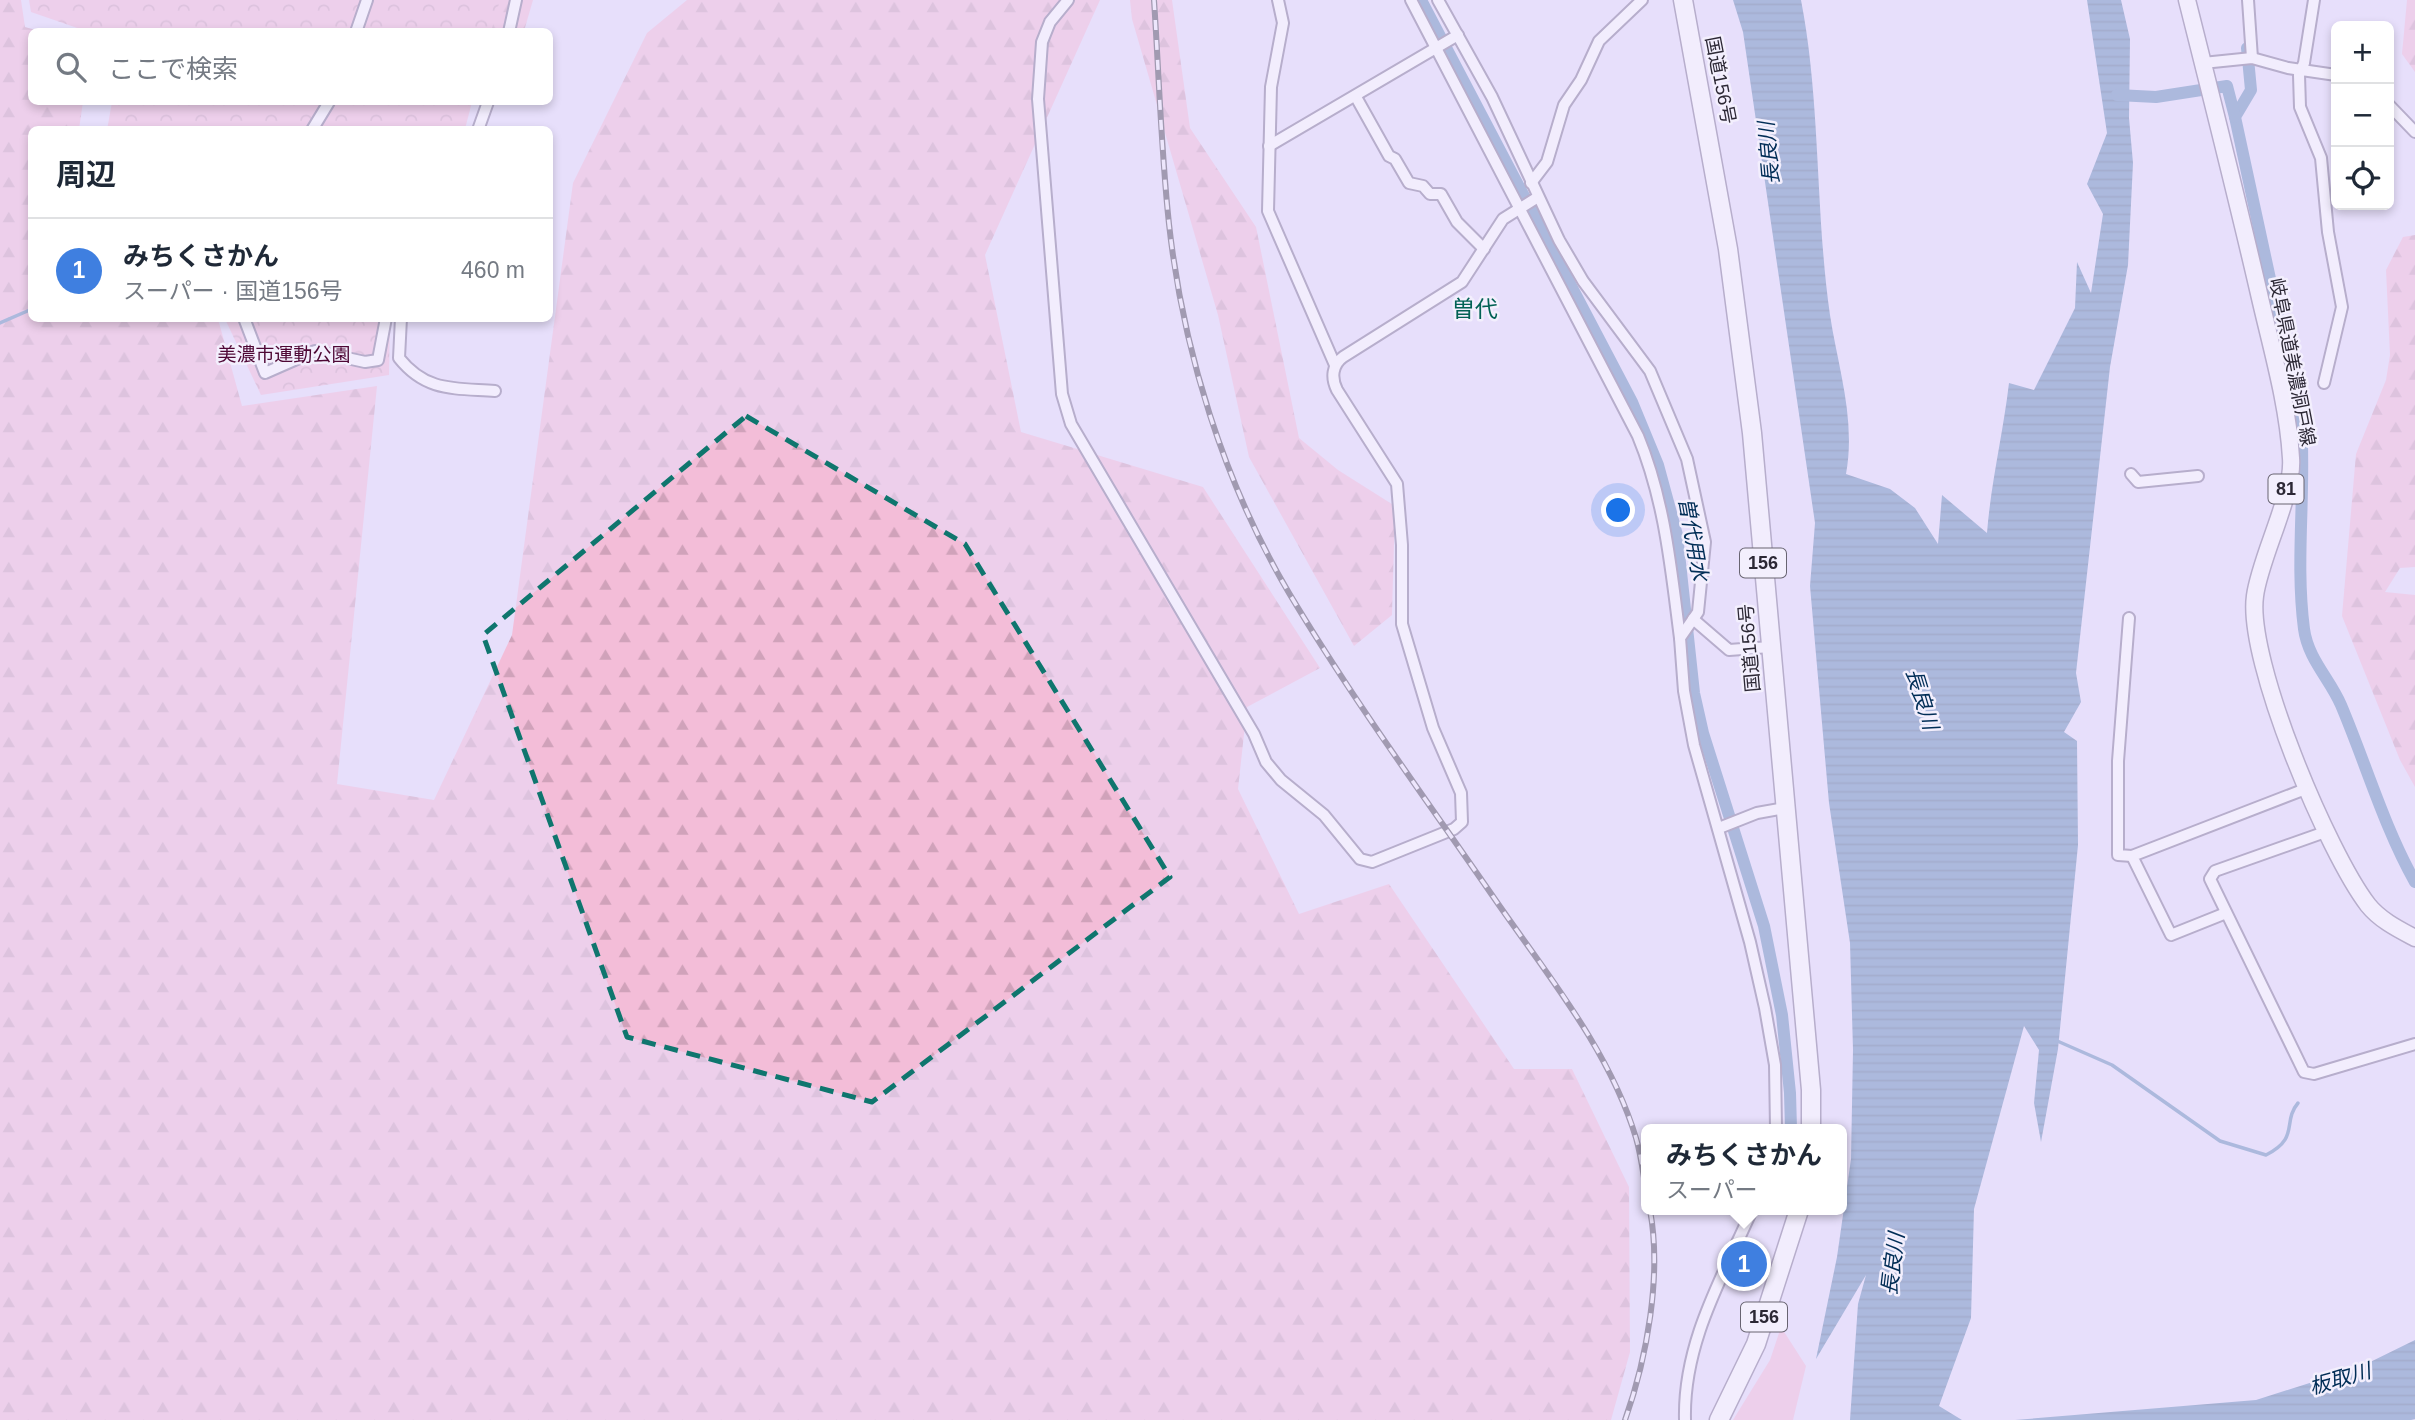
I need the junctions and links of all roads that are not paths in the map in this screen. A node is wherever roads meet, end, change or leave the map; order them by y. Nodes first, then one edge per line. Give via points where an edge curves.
1 (367, 0) edge
2 (516, 0) edge
3 (1068, 0) edge
4 (1278, 0) edge
5 (1411, 0) edge
6 (1438, 0) edge
7 (1642, 0) edge
8 (1683, 0) edge
9 (2187, 0) edge
10 (2248, 0) edge
11 (2314, 0) edge
12 (357, 28) edge
13 (510, 28) edge
14 (1453, 38) junction
15 (1436, 48) junction
16 (2246, 58) junction
17 (2203, 63) junction
18 (2301, 70) junction
19 (2331, 74) edge
20 (1356, 97) junction
21 (327, 105) edge
22 (487, 105) edge
23 (2394, 110) edge
24 (314, 126) edge
25 (479, 126) edge
26 (2415, 132) edge
27 (1269, 146) junction
28 (1531, 183) junction
29 (1527, 202) junction
30 (1484, 249) junction
31 (1575, 288) junction
32 (246, 322) edge
33 (385, 322) edge
34 (401, 322) edge
35 (1335, 365) junction
36 (2324, 383) dead end
37 (495, 391) dead end
38 (2131, 474) dead end
39 (2197, 476) dead end
40 (2129, 618) dead end
41 (1692, 621) junction
42 (1682, 635) junction
43 (1770, 647) junction
44 (2308, 788) junction
45 (1785, 807) junction
46 (1727, 825) junction
47 (2328, 831) junction
48 (2132, 856) junction
49 (2226, 913) junction
50 (2415, 938) edge
51 (2415, 1044) edge
52 (1776, 1124) edge
53 (1811, 1124) edge
54 (1750, 1215) edge
55 (1797, 1215) edge
56 (1685, 1420) edge
57 (1719, 1420) edge

1 - 12 street
2 - 13 street
3 - 35 street via 1042,41 1038,99 1062,394 1072,425 1254,734 1266,762 1338,829 1355,854 1372,862 1454,829 1462,822 1461,793 1433,728 1402,624 1397,485 1337,390
4 - 27 street via 1283,23 1271,86
5 - 15 street
6 - 14 street
7 - 28 street via 1599,41 1560,114 1547,162
8 - 43 highway, 国道156号 / 156 via 1728,249 1752,433
9 - 17 main road, 岐阜県道美濃洞戸線 / 81
10 - 16 street
11 - 18 street
14 - 15 street
14 - 28 street via 1492,97
15 - 20 street
15 - 29 street
16 - 17 street
16 - 18 street
17 - 44 main road, 岐阜県道美濃洞戸線 / 81 via 2287,397 2292,461 2255,594 2253,621 2287,740
18 - 19 street
18 - 36 street via 2300,107 2321,158 2342,307
20 - 27 street
20 - 30 street via 1409,183 1423,186 1430,194 1441,194 1457,222
21 - 24 street
22 - 25 street
23 - 26 street
27 - 35 street via 1266,198 1270,217
28 - 29 street
29 - 30 street via 1503,219
29 - 31 street
29 - 31 street
30 - 35 street via 1462,282
31 - 41 street via 1650,371 1687,459 1705,542 1701,597
31 - 42 street via 1652,472
32 - 33 street via 265,373 315,351 365,362 378,360
34 - 37 street via 399,358 421,380
38 - 39 street via 2138,482
40 - 48 street via 2118,761 2118,855
41 - 42 street
41 - 43 street via 1729,650
42 - 46 street via 1684,691 1694,745
43 - 45 highway, 国道156号 / 156
44 - 47 main road, 岐阜県道美濃洞戸線 / 81
44 - 48 street
45 - 46 street
45 - 53 highway, 国道156号 / 156
46 - 52 street via 1775,1065
47 - 49 street via 2215,872 2210,878
47 - 50 main road, 岐阜県道美濃洞戸線 / 81 via 2369,906
48 - 49 street via 2171,935
49 - 51 street via 2305,1072 2314,1074
54 - 56 street via 1712,1294 1695,1344
55 - 57 highway, 156 via 1756,1344

